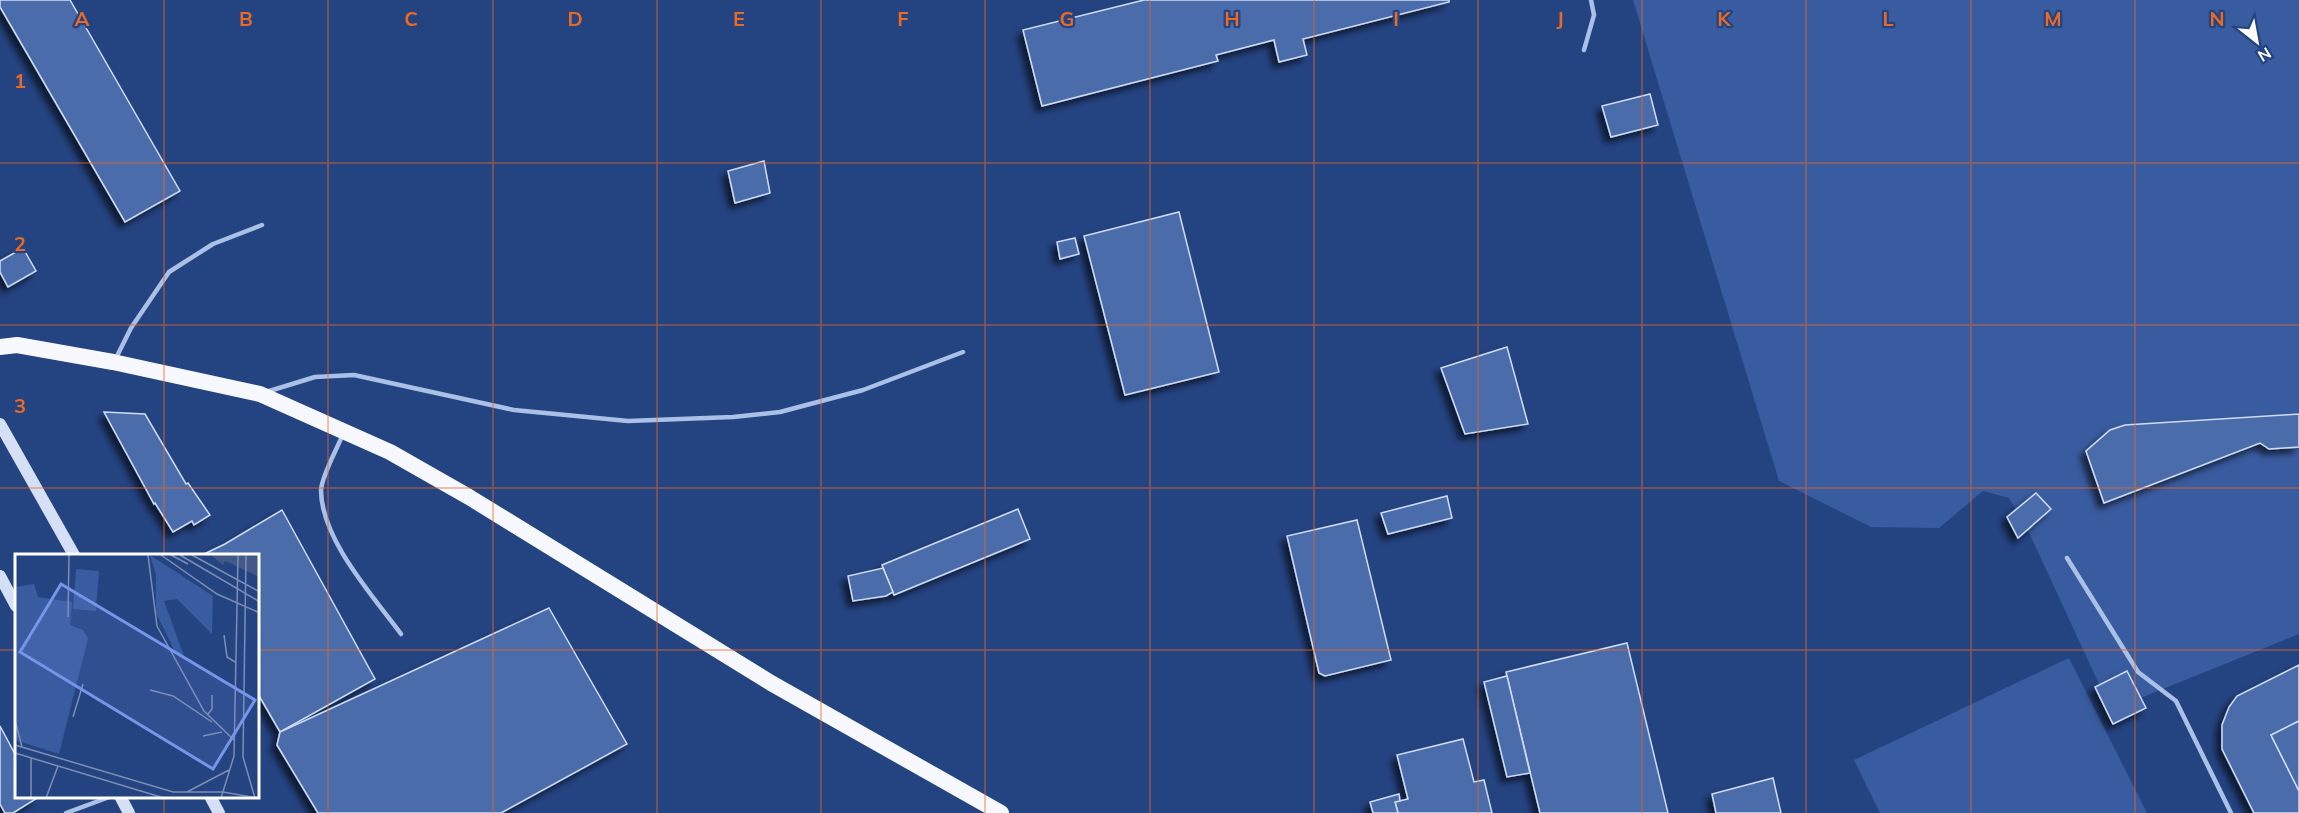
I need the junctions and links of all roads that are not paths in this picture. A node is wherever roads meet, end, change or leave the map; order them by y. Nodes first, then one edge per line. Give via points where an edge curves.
1 (1591, 0) edge
2 (1584, 50) dead end
3 (262, 225) dead end
4 (0, 348) edge
5 (963, 352) dead end
6 (113, 362) junction
7 (260, 394) junction
8 (0, 424) edge
9 (344, 431) junction
10 (73, 554) edge
11 (2067, 558) dead end
12 (0, 576) edge
13 (15, 604) edge
14 (401, 634) dead end
15 (107, 798) edge
16 (121, 798) edge
17 (211, 798) edge
18 (66, 813) edge
19 (129, 813) edge
20 (219, 813) edge
21 (1001, 813) edge
22 (2231, 813) edge

1 - 2 lane via 1594,15
3 - 6 lane via 213,244 169,272
4 - 6 highway via 17,345
5 - 7 lane via 863,390 780,412 733,417 628,421 514,410 354,375 315,377
6 - 7 highway
7 - 9 highway
8 - 10 main road
9 - 14 lane via 321,489 326,517 339,546
9 - 21 highway via 469,497 771,683
11 - 22 lane via 2138,672 2176,701
12 - 13 main road
15 - 18 lane
16 - 19 main road
17 - 20 main road

